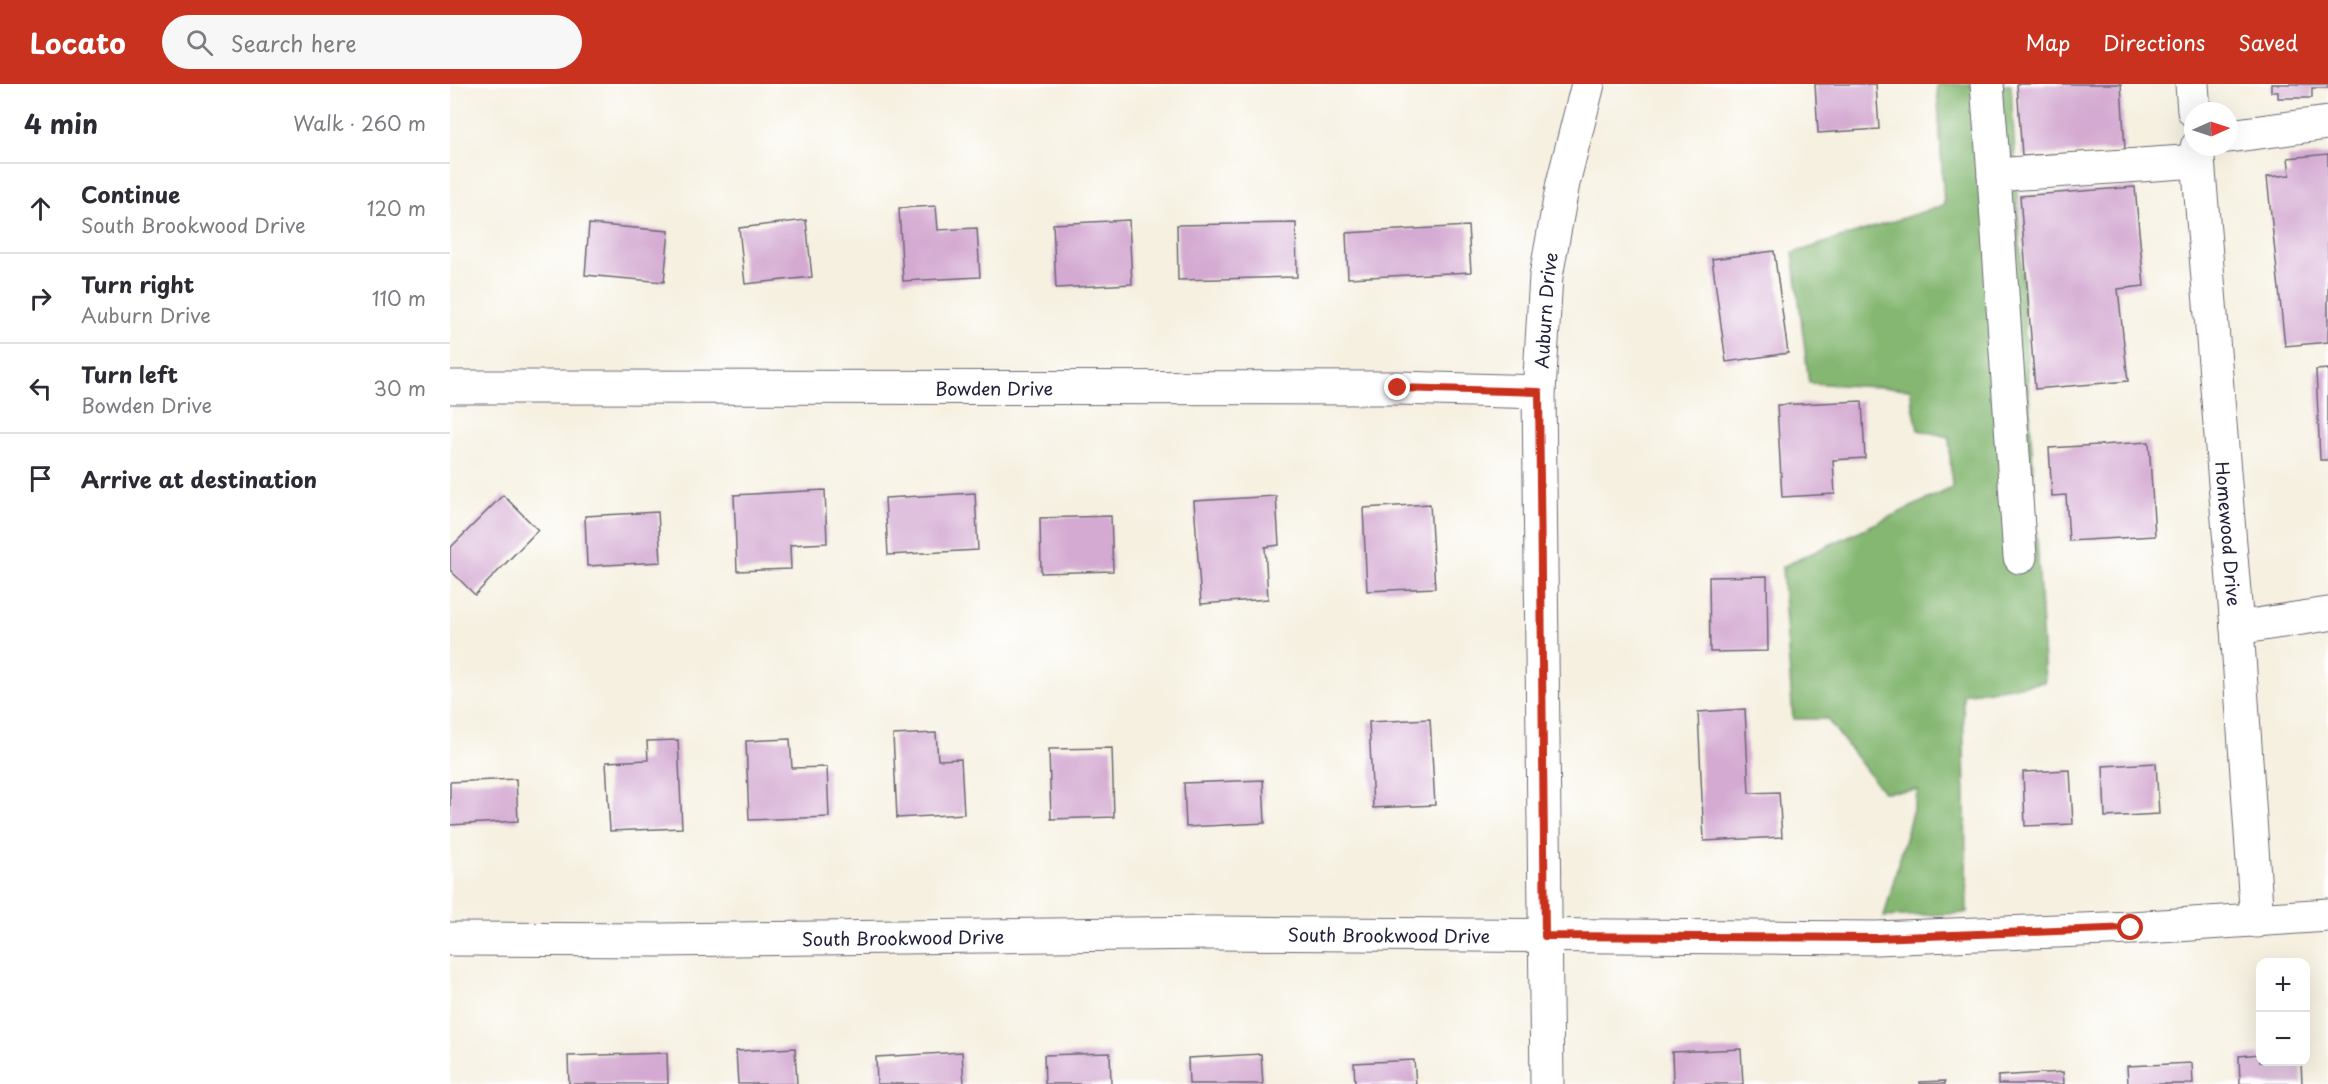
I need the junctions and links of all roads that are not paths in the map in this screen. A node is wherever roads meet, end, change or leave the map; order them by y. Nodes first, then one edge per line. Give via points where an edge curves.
1 (1588, 84) edge
2 (1987, 84) edge
3 (2192, 84) edge
4 (2193, 102) edge
5 (2328, 123) edge
6 (2238, 135) edge
7 (2184, 155) edge
8 (2198, 156) edge
9 (1994, 175) junction
10 (450, 387) edge
11 (1539, 392) junction
12 (2020, 557) dead end
13 (2328, 614) edge
14 (2237, 628) junction
15 (2328, 915) edge
16 (2257, 921) junction
17 (1545, 936) junction
18 (450, 939) edge
19 (1547, 1084) edge

1 - 11 street, Auburn Drive via 1563,183 1546,276
2 - 9 street
3 - 4 street
5 - 6 street
7 - 9 street
8 - 14 street, Homewood Drive
9 - 12 street
10 - 11 street, Bowden Drive via 1398,388
11 - 17 street, Auburn Drive
13 - 14 street
14 - 16 street, Homewood Drive
15 - 16 street, South Brookwood Drive
16 - 17 street, South Brookwood Drive via 1876,938
17 - 18 street, South Brookwood Drive via 1213,933
17 - 19 street

